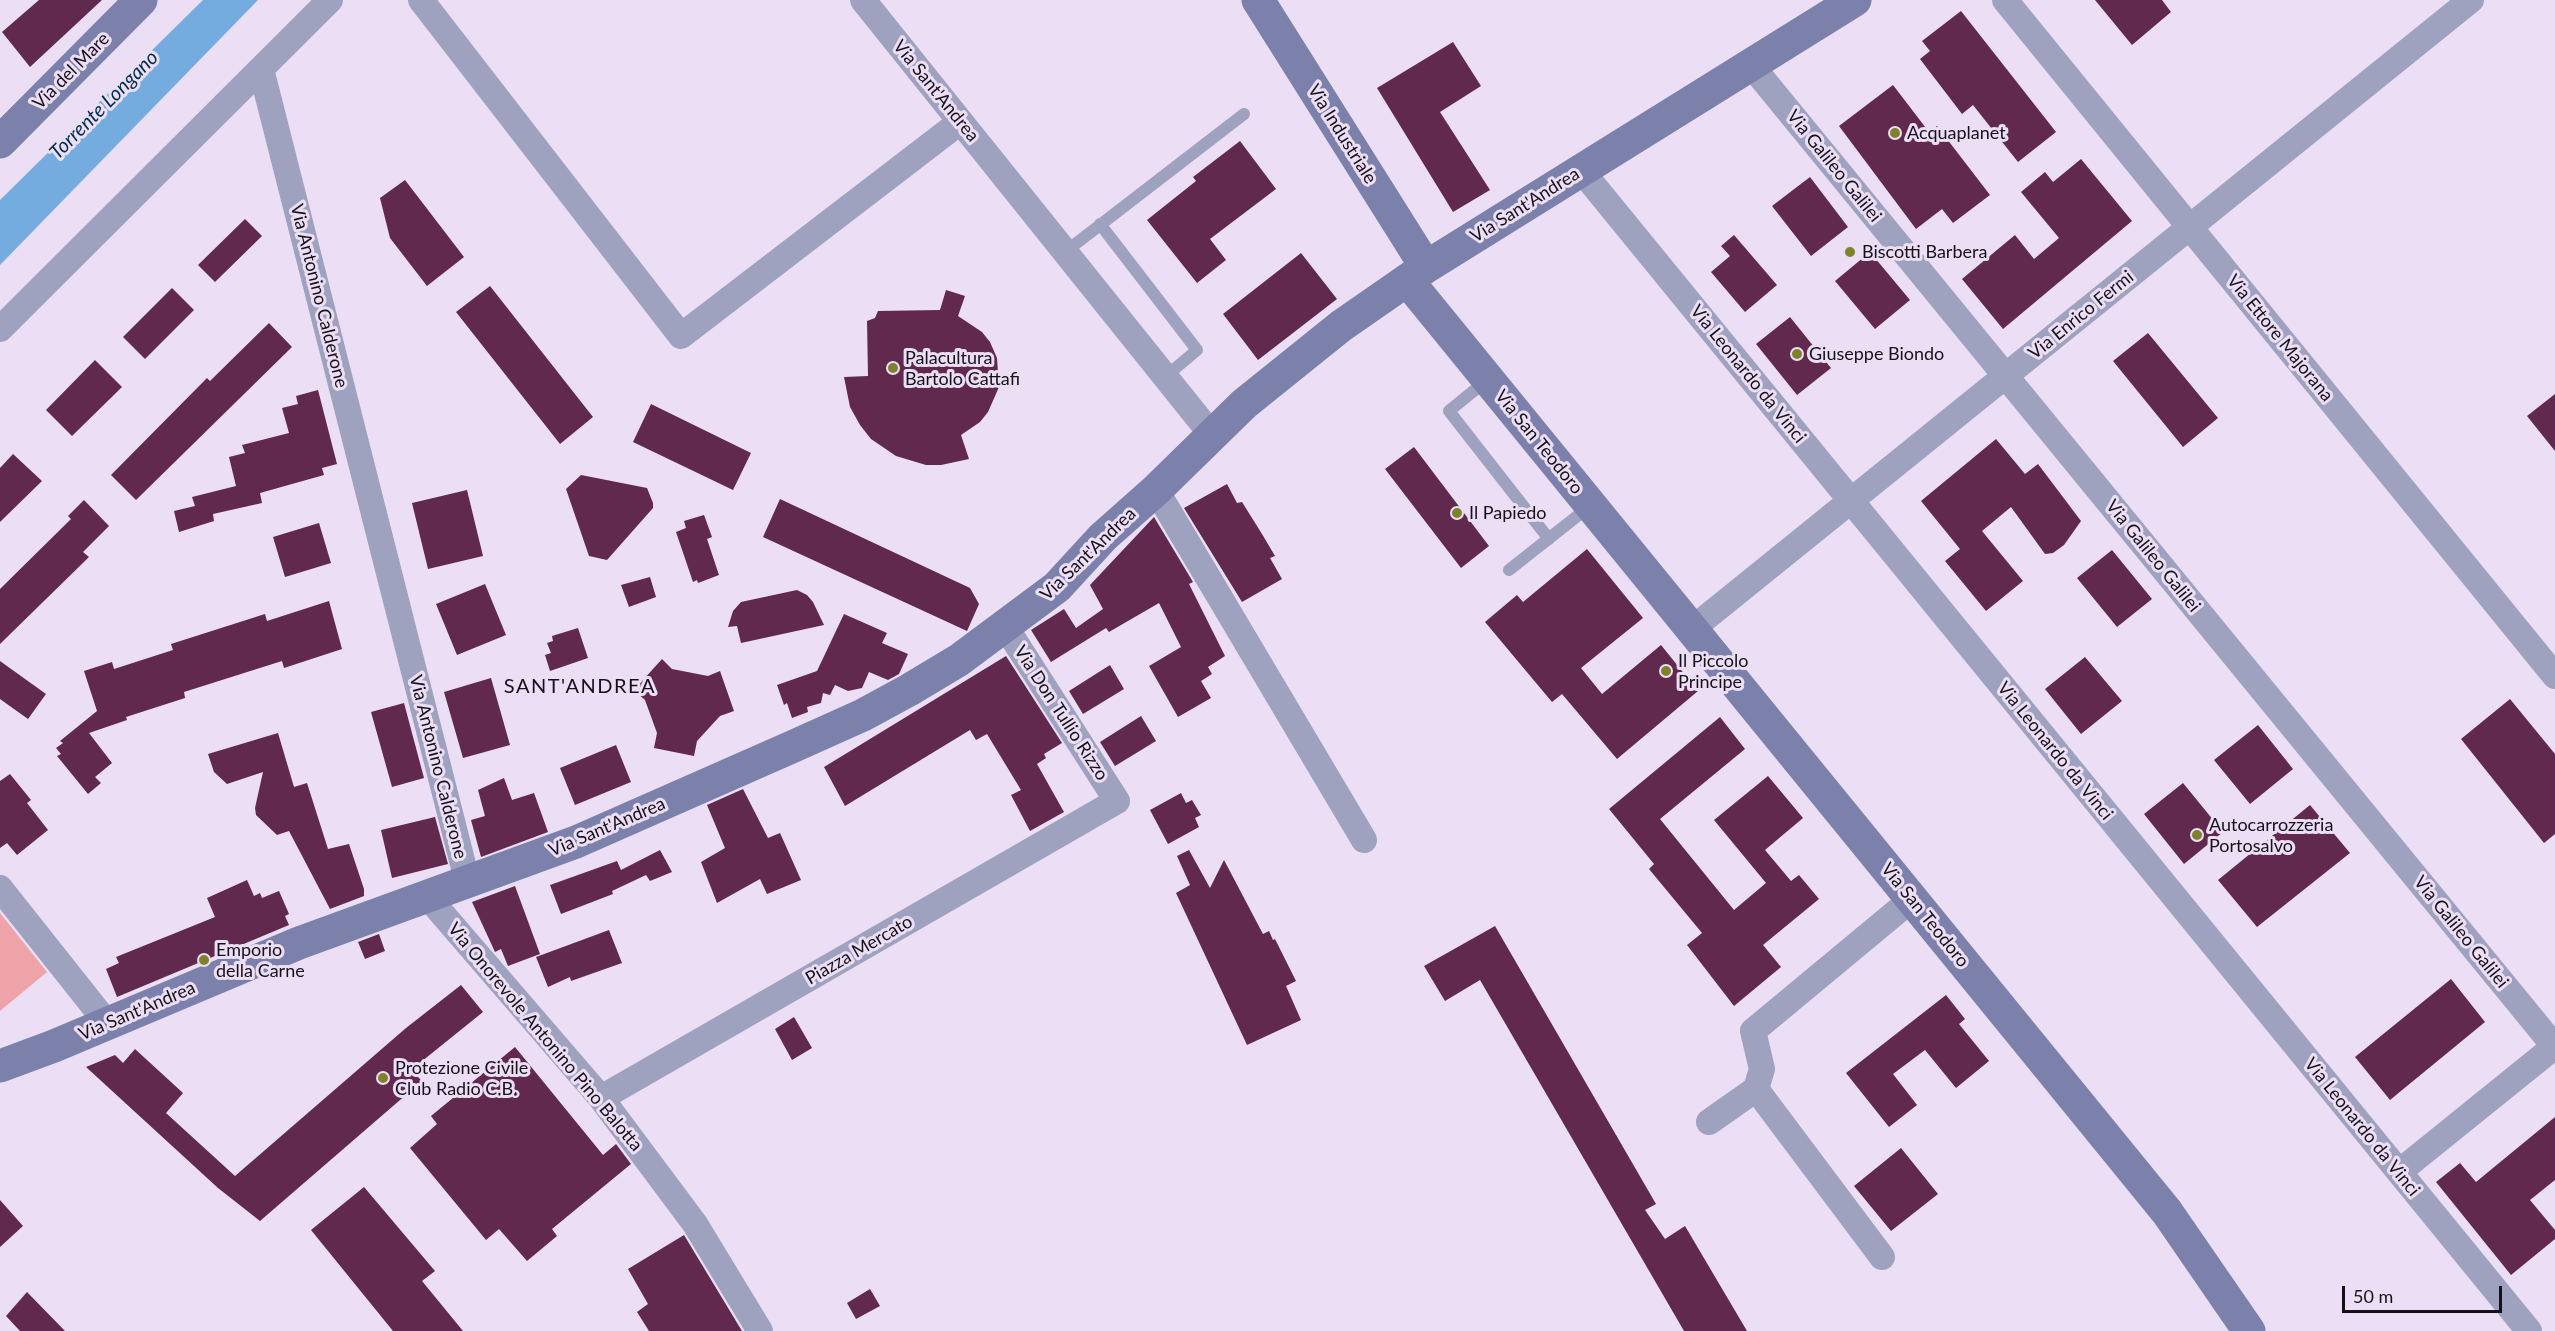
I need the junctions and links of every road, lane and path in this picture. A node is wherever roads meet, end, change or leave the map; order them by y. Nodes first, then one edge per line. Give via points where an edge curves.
1 (141, 0) edge
2 (330, 0) edge
3 (421, 0) edge
4 (862, 0) edge
5 (1258, 0) edge
6 (1855, 0) edge
7 (2005, 0) edge
8 (2471, 0) edge
9 (1751, 65) junction
10 (261, 69) junction
11 (1244, 114) dead end
12 (960, 122) junction
13 (0, 142) edge
14 (1581, 170) junction
15 (1100, 224) junction
16 (2190, 227) junction
17 (1065, 252) junction
18 (1417, 274) junction
19 (0, 329) edge
20 (2005, 376) junction
21 (1165, 377) junction
22 (1488, 379) junction
23 (1212, 435) junction
24 (1156, 490) junction
25 (1851, 501) junction
26 (1591, 505) junction
27 (1549, 538) junction
28 (1509, 570) dead end
29 (1005, 626) junction
30 (1692, 629) junction
31 (2555, 676) edge
32 (1117, 801) joint
33 (1364, 840) dead end
34 (467, 880) junction
35 (0, 888) edge
36 (426, 895) junction
37 (1912, 899) junction
38 (107, 1023) junction
39 (2555, 1046) edge
40 (0, 1066) edge
41 (1756, 1089) junction
42 (601, 1098) junction
43 (1709, 1122) dead end
44 (2399, 1172) junction
45 (1882, 1257) dead end
46 (760, 1331) edge
47 (2249, 1331) edge
48 (2529, 1331) edge

1 - 13 street, Via del Mare
2 - 10 street
3 - 12 street via 681,336
4 - 12 street, Via Sant'Andrea
5 - 18 street, Via Industriale
6 - 9 street, Via Sant'Andrea
7 - 16 street, Via Ettore Majorana
8 - 16 street, Via Enrico Fermi
9 - 14 street, Via Sant'Andrea
9 - 20 street, Via Galileo Galilei
10 - 19 street
10 - 34 street, Via Antonino Calderone
11 - 15 lane
12 - 17 street, Via Sant'Andrea
14 - 18 street, Via Sant'Andrea
14 - 25 street, Via Leonardo da Vinci
15 - 17 lane
15 - 21 lane via 1197,350
16 - 20 street, Via Enrico Fermi
16 - 31 street, Via Ettore Majorana
17 - 21 street, Via Sant'Andrea
18 - 22 street, Via San Teodoro
18 - 23 street, Via Sant'Andrea via 1341,326 1244,404
20 - 25 street, Via Enrico Fermi
20 - 39 street, Via Galileo Galilei
21 - 23 street, Via Sant'Andrea
22 - 26 street, Via San Teodoro
22 - 27 lane, Via San Teodoro via 1449,411
23 - 24 street, Via Sant'Andrea
24 - 29 street, Via Sant'Andrea via 1103,537 1057,587
24 - 33 street
25 - 30 street, Via Enrico Fermi
25 - 44 street, Via Leonardo da Vinci
26 - 27 lane, Via San Teodoro
26 - 30 street, Via San Teodoro
27 - 28 lane, Via San Teodoro
29 - 32 street, Via Don Tullio Rizzo
29 - 34 street, Via Sant'Andrea via 959,660 863,715 576,842
30 - 37 street, Via San Teodoro
32 - 42 street, Piazza Mercato
34 - 36 street, Via Sant'Andrea
35 - 38 street
36 - 38 street, Via Sant'Andrea
36 - 42 street, Via Onorevole Antonino Pino Balotta
37 - 41 street via 1754,1031 1762,1069
37 - 47 street, Via San Teodoro via 2167,1212
38 - 40 street, Via Sant'Andrea
39 - 44 street
41 - 43 street
41 - 45 street
42 - 46 street, Via Onorevole Antonino Pino Balotta via 695,1224
44 - 48 street, Via Leonardo da Vinci

